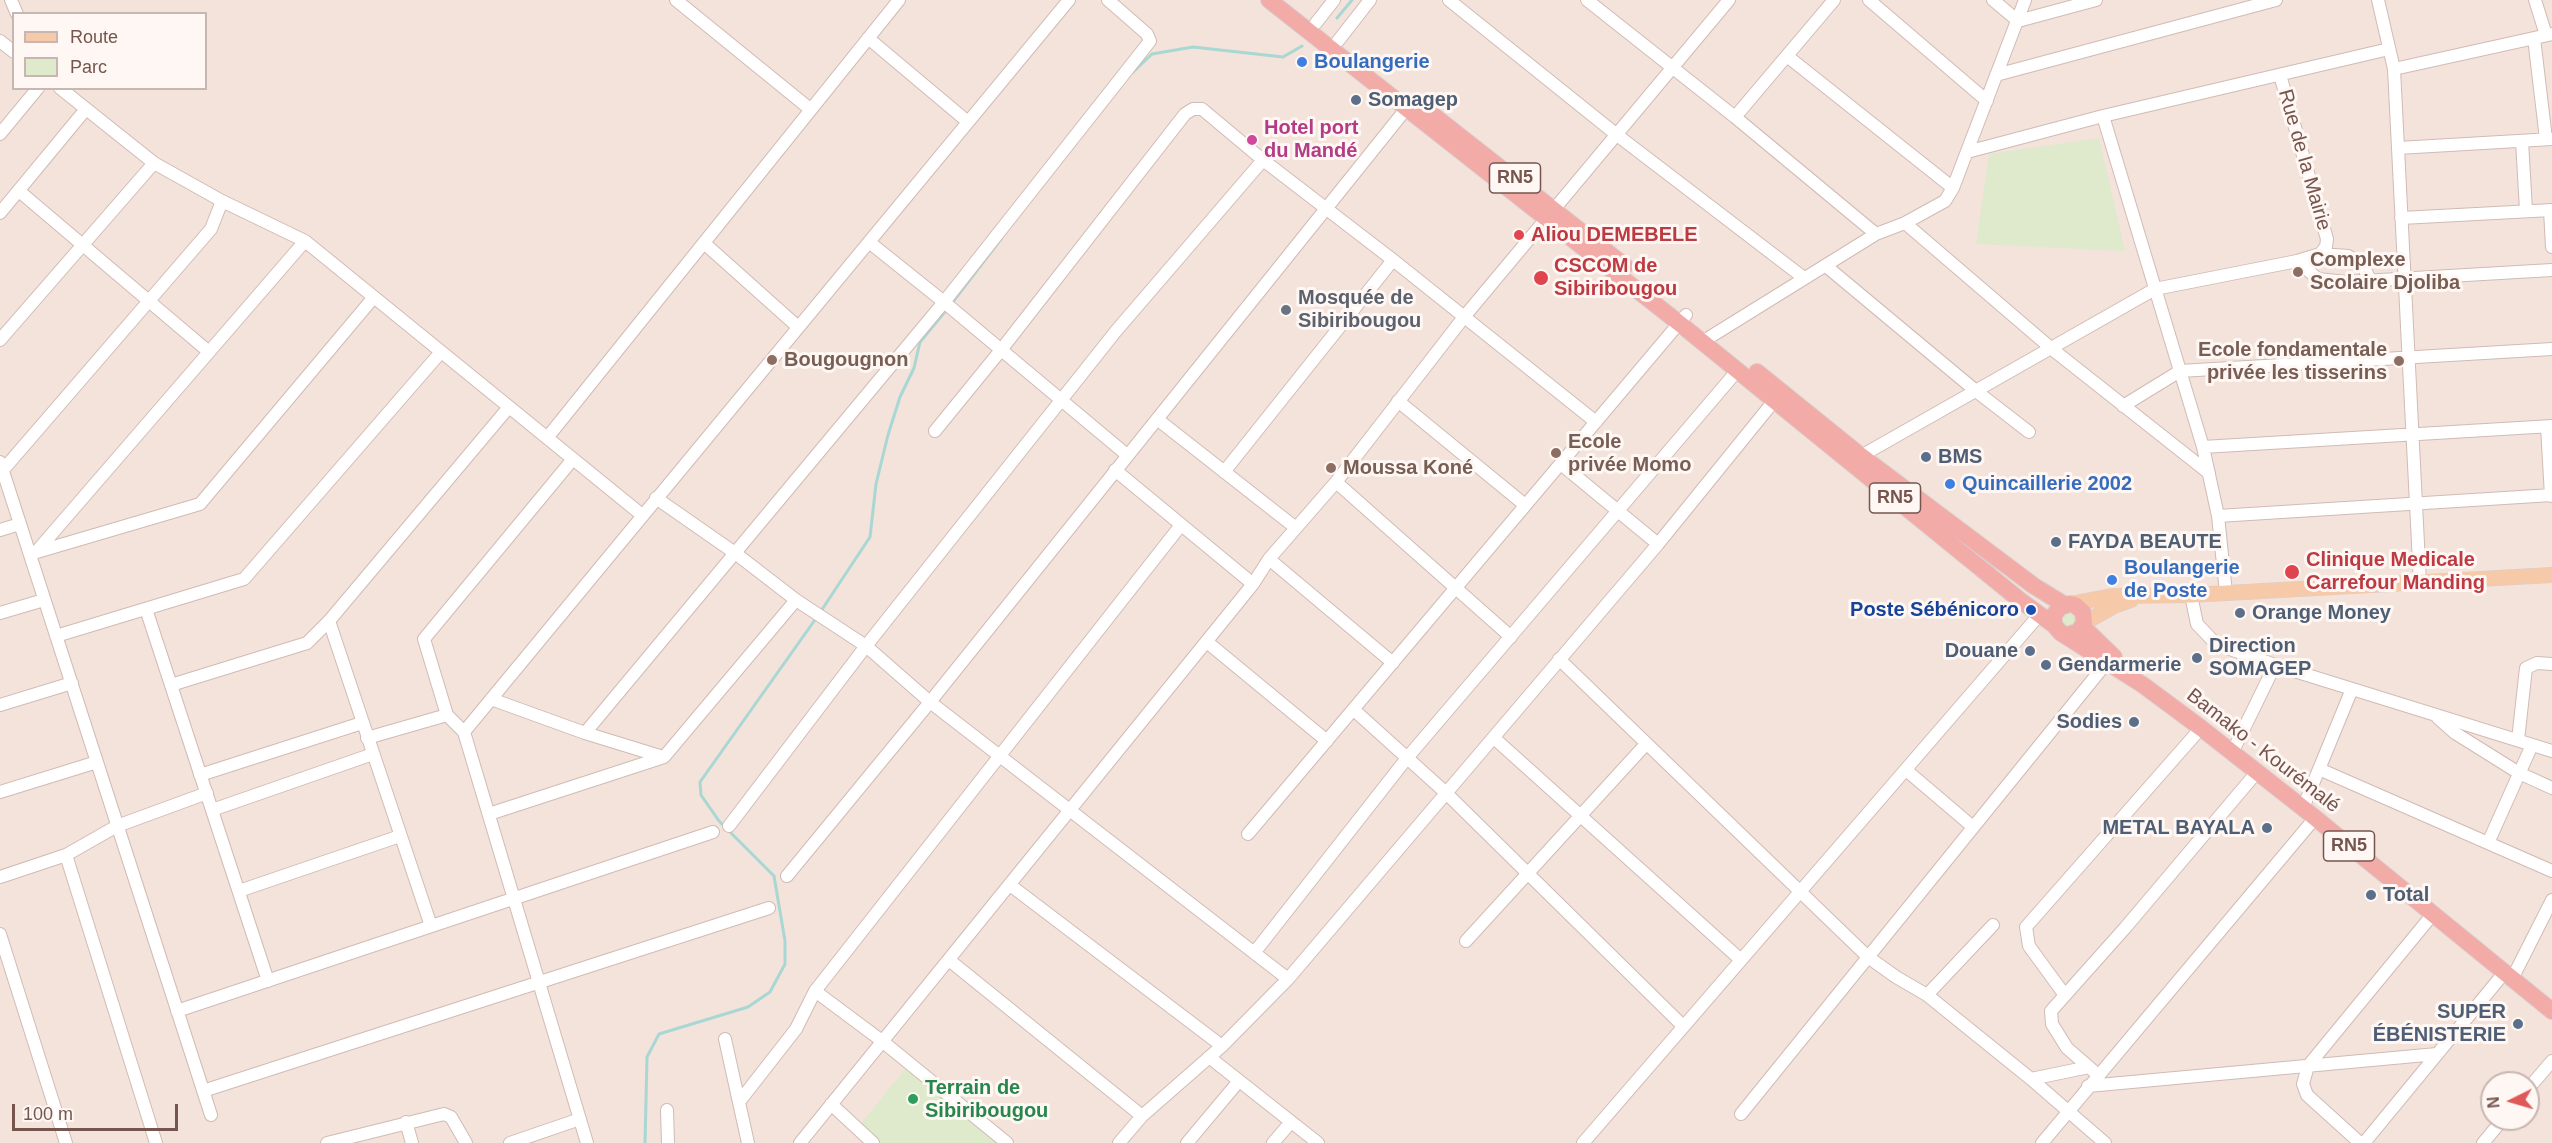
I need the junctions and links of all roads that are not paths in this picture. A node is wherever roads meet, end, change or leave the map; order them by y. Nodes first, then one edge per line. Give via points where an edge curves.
1 (676, 0) edge
2 (899, 0) edge
3 (1069, 0) edge
4 (1108, 0) edge
5 (1269, 0) edge
6 (1287, 0) edge
7 (1334, 0) edge
8 (1370, 0) edge
9 (1449, 0) edge
10 (1729, 0) edge
11 (1834, 0) edge
12 (1869, 0) edge
13 (1993, 0) edge
14 (2025, 0) edge
15 (2096, 0) edge
16 (2276, 0) edge
17 (2378, 0) edge
18 (2535, 0) edge
19 (1589, 1) edge
20 (2018, 21) junction
21 (1316, 23) junction
22 (2544, 36) edge
23 (868, 38) junction
24 (0, 41) edge
25 (1338, 41) junction
26 (2389, 49) junction
27 (12, 50) edge
28 (1787, 56) junction
29 (1674, 68) junction
30 (2394, 69) junction
31 (1996, 75) junction
32 (2280, 75) junction
33 (36, 90) edge
34 (62, 90) edge
35 (1987, 101) junction
36 (86, 109) junction
37 (810, 109) junction
38 (1407, 109) junction
39 (2103, 116) junction
40 (1736, 117) junction
41 (968, 122) junction
42 (0, 134) edge
43 (1617, 135) junction
44 (2549, 139) edge
45 (2522, 141) junction
46 (2398, 148) junction
47 (1967, 152) junction
48 (1263, 160) junction
49 (154, 163) junction
50 (1953, 188) junction
51 (19, 191) junction
52 (222, 201) junction
53 (1327, 208) junction
54 (2526, 210) junction
55 (2551, 210) edge
56 (0, 213) edge
57 (1550, 213) junction
58 (2401, 218) junction
59 (1905, 223) junction
60 (1875, 234) junction
61 (305, 241) junction
62 (869, 242) junction
63 (704, 243) junction
64 (83, 245) junction
65 (2552, 247) edge
66 (2320, 254) junction
67 (1393, 260) junction
68 (2297, 261) junction
69 (1826, 266) junction
70 (2552, 270) edge
71 (1804, 278) junction
72 (2404, 279) junction
73 (2371, 281) junction
74 (2155, 290) junction
75 (374, 297) junction
76 (148, 300) junction
77 (944, 302) junction
78 (1464, 317) junction
79 (1682, 319) junction
80 (798, 327) junction
81 (1707, 339) junction
82 (0, 340) edge
83 (2052, 349) junction
84 (2552, 349) edge
85 (1001, 350) junction
86 (209, 352) junction
87 (441, 352) junction
88 (2409, 358) junction
89 (1737, 371) junction
90 (2180, 372) junction
91 (1976, 391) junction
92 (1062, 400) junction
93 (1398, 401) junction
94 (1774, 401) junction
95 (2123, 406) junction
96 (509, 407) junction
97 (1156, 419) junction
98 (1596, 422) junction
99 (2550, 426) edge
100 (934, 431) dead end
101 (2029, 432) dead end
102 (2412, 435) junction
103 (547, 438) junction
104 (2203, 447) junction
105 (1127, 455) junction
106 (1862, 456) junction
107 (573, 459) junction
108 (1561, 464) junction
109 (1, 466) edge
110 (1115, 471) junction
111 (1224, 472) junction
112 (2209, 473) junction
113 (1336, 482) junction
114 (2552, 495) edge
115 (656, 498) junction
116 (2416, 504) junction
117 (1526, 505) junction
118 (1618, 511) junction
119 (642, 515) junction
120 (2218, 516) junction
121 (20, 524) junction
122 (1181, 525) junction
123 (1296, 528) junction
124 (0, 530) edge
125 (1658, 544) junction
126 (33, 553) junction
127 (735, 553) junction
128 (1269, 559) junction
129 (2552, 575) edge
130 (2420, 583) junction
131 (1253, 584) junction
132 (1456, 588) junction
133 (2226, 593) junction
134 (2191, 595) junction
135 (2142, 596) junction
136 (45, 600) junction
137 (796, 600) junction
138 (2067, 604) junction
139 (146, 609) junction
140 (0, 613) edge
141 (2040, 614) junction
142 (329, 621) junction
143 (2083, 625) junction
144 (2060, 630) junction
145 (56, 636) junction
146 (1511, 637) junction
147 (1207, 642) junction
148 (866, 646) junction
149 (2110, 658) junction
150 (1559, 659) junction
151 (1393, 663) junction
152 (2552, 664) edge
153 (2276, 665) junction
154 (72, 683) junction
155 (171, 685) junction
156 (2352, 689) junction
157 (491, 699) junction
158 (930, 702) junction
159 (0, 705) edge
160 (1354, 710) junction
161 (2432, 714) junction
162 (447, 715) junction
163 (362, 723) junction
164 (2201, 728) junction
165 (464, 732) junction
166 (585, 733) junction
167 (367, 738) junction
168 (1494, 738) junction
169 (1327, 741) junction
170 (2518, 741) junction
171 (1646, 744) junction
172 (2532, 745) junction
173 (2552, 751) edge
174 (2232, 753) junction
175 (373, 754) junction
176 (999, 755) junction
177 (664, 757) junction
178 (1407, 758) junction
179 (97, 762) junction
180 (1906, 770) junction
181 (2319, 770) junction
182 (2257, 772) junction
183 (2519, 773) junction
184 (200, 775) junction
185 (2552, 788) edge
186 (0, 792) edge
187 (1445, 792) junction
188 (207, 794) junction
189 (212, 810) junction
190 (1070, 810) junction
191 (2309, 813) junction
192 (489, 814) junction
193 (1580, 816) junction
194 (117, 826) junction
195 (729, 826) dead end
196 (1973, 827) junction
197 (713, 832) dead end
198 (1248, 834) dead end
199 (400, 836) junction
200 (2488, 843) junction
201 (66, 855) junction
202 (2552, 871) edge
203 (1529, 873) junction
204 (787, 876) dead end
205 (0, 877) edge
206 (1010, 885) junction
207 (238, 891) junction
208 (1800, 892) junction
209 (514, 898) junction
210 (2552, 900) edge
211 (769, 908) dead end
212 (2433, 914) junction
213 (1993, 925) dead end
214 (431, 926) junction
215 (0, 934) edge
216 (1466, 941) dead end
217 (1254, 953) junction
218 (1868, 957) junction
219 (949, 960) junction
220 (1741, 960) junction
221 (2508, 976) junction
222 (1288, 979) junction
223 (268, 981) junction
224 (539, 982) junction
225 (816, 991) junction
226 (2064, 994) junction
227 (1926, 995) junction
228 (177, 1011) junction
229 (2552, 1011) edge
230 (1683, 1026) junction
231 (725, 1039) dead end
232 (882, 1041) junction
233 (1222, 1046) junction
234 (2437, 1054) junction
235 (1209, 1058) junction
236 (2552, 1061) edge
237 (2308, 1066) junction
238 (2094, 1071) junction
239 (2540, 1075) edge
240 (2031, 1079) junction
241 (1239, 1081) junction
242 (2088, 1086) junction
243 (203, 1091) junction
244 (739, 1102) junction
245 (831, 1104) junction
246 (668, 1110) dead end
247 (2069, 1112) junction
248 (1741, 1114) dead end
249 (211, 1115) dead end
250 (1142, 1116) junction
251 (580, 1119) junction
252 (406, 1122) junction
253 (1291, 1122) junction
254 (2493, 1131) edge
255 (66, 1143) edge
256 (156, 1143) edge
257 (327, 1143) edge
258 (411, 1143) edge
259 (466, 1143) edge
260 (510, 1143) edge
261 (587, 1143) edge
262 (668, 1143) edge
263 (748, 1143) edge
264 (800, 1143) edge
265 (873, 1143) edge
266 (1007, 1143) edge
267 (1119, 1143) edge
268 (1187, 1143) edge
269 (1274, 1143) edge
270 (1318, 1143) edge
271 (1583, 1143) edge
272 (2042, 1143) edge
273 (2105, 1143) edge
274 (2362, 1143) edge
275 (2483, 1143) edge

1 - 37 street
2 - 23 street
3 - 41 street
4 - 77 street via 1150,41
5 - 38 highway, RN5
6 - 21 highway, RN5
7 - 21 street
8 - 25 street
9 - 43 street
10 - 29 street
11 - 28 street
12 - 35 street
13 - 20 street
14 - 20 street
15 - 20 street
16 - 31 street
17 - 26 street
18 - 22 street
19 - 29 street
20 - 31 street
21 - 25 highway, RN5
22 - 30 street
22 - 44 street
23 - 37 street
23 - 41 street
24 - 27 street
25 - 57 highway, RN5
26 - 30 street
26 - 32 street
28 - 40 street
28 - 50 street
29 - 40 street
29 - 43 street
30 - 46 street
31 - 35 street
32 - 39 street
32 - 66 street, Rue de la Mairie via 2327,239
33 - 42 street
34 - 36 street
35 - 47 street
36 - 49 street
36 - 51 street
37 - 63 street
38 - 53 street
38 - 57 highway, RN5
39 - 47 street
39 - 74 street
40 - 60 street
41 - 62 street
43 - 57 street
43 - 71 street
44 - 45 street
45 - 46 street
45 - 54 street
46 - 58 street
47 - 50 street
48 - 53 street
48 - 85 street via 1202,109 1185,114
48 - 92 street
49 - 52 street
49 - 64 street
50 - 59 street via 1945,201
51 - 56 street
51 - 64 street
52 - 61 street
52 - 76 street via 211,229
53 - 67 street
53 - 97 street
54 - 55 street
54 - 58 street
55 - 65 street
57 - 78 street
57 - 79 highway, RN5
58 - 72 street
59 - 60 street
59 - 83 street
60 - 69 street
61 - 75 street
61 - 86 street
62 - 77 street
62 - 80 street
63 - 80 street
63 - 103 street
64 - 76 street
64 - 82 street
66 - 68 street, Rue de la Mairie
66 - 73 street via 2348,256 2361,263
67 - 78 street
67 - 111 street
68 - 73 street via 2318,279
68 - 74 street, Rue de la Mairie
69 - 71 street
69 - 91 street
70 - 72 street
71 - 81 street
72 - 73 street
72 - 88 street
74 - 83 street, Rue de la Mairie
74 - 90 street
75 - 87 street
75 - 126 street via 200,504
76 - 86 street
76 - 109 street
77 - 85 street
77 - 127 street
78 - 93 street
78 - 98 street
79 - 81 highway, RN5
79 - 98 street
80 - 115 street
81 - 89 highway, RN5
81 - 106 highway, RN5
83 - 91 street, Rue de la Mairie
83 - 95 street
84 - 88 street
85 - 92 street
85 - 100 street
86 - 126 street
87 - 96 street
87 - 139 street via 244,579
88 - 90 street
88 - 102 street
89 - 94 highway, RN5
89 - 118 street
90 - 95 street
90 - 104 street
91 - 101 street
91 - 106 street, Rue de la Mairie
92 - 105 street
92 - 148 street
93 - 113 street
93 - 117 street
94 - 125 street
94 - 141 highway, RN5
95 - 112 street
96 - 103 street
96 - 142 street
97 - 105 street
97 - 111 street
98 - 108 street
99 - 102 street
99 - 114 street
102 - 104 street
102 - 116 street
103 - 107 street
104 - 112 street
105 - 110 street
106 - 138 highway, RN5 via 2034,586
107 - 119 street
107 - 162 street via 424,639
108 - 117 street
108 - 118 street
109 - 121 street
110 - 122 street
110 - 158 street
111 - 123 street
112 - 120 street
113 - 123 street
113 - 132 street
114 - 116 street
115 - 119 street
115 - 127 street
116 - 120 street
116 - 130 street
117 - 132 street
118 - 125 street
118 - 146 street
119 - 157 street
120 - 133 street
121 - 124 street
121 - 126 street
122 - 131 street
122 - 176 street
123 - 128 street
125 - 150 street
126 - 136 street
127 - 137 street
127 - 166 street
128 - 131 street
128 - 151 street
129 - 130 main road
130 - 133 main road
131 - 147 street
132 - 146 street
132 - 151 street
133 - 134 main road
134 - 135 main road
134 - 153 street via 2197,624 2216,644
135 - 138 main road via 2112,596
135 - 143 main road via 2114,606
136 - 140 street
136 - 145 street
137 - 148 street
137 - 177 street
138 - 143 highway, RN5 via 2083,612
138 - 144 highway via 2054,615
139 - 145 street
139 - 155 street
141 - 144 highway, RN5
141 - 180 street
142 - 155 street via 307,643
142 - 163 street
143 - 144 highway via 2078,632
143 - 149 highway, RN5
144 - 149 highway, RN5
145 - 154 street
146 - 178 street
147 - 169 street
147 - 190 street
148 - 158 street
148 - 195 street
149 - 164 highway, Bamako - Kourémalé / RN5
149 - 196 street
150 - 168 street
150 - 171 street
151 - 160 street
152 - 170 street via 2537,663 2526,668
153 - 156 street
153 - 174 street
154 - 159 street
154 - 179 street
155 - 184 street
156 - 161 street
156 - 181 street
157 - 165 street
157 - 166 street
158 - 176 street
158 - 204 street
160 - 169 street
160 - 178 street
161 - 170 street
161 - 183 street
162 - 165 street
162 - 167 street
163 - 167 street
163 - 184 street
164 - 174 highway, Bamako - Kourémalé / RN5
164 - 226 street via 2026,927 2029,946
165 - 192 street
166 - 177 street
167 - 175 street
168 - 187 street
168 - 193 street
169 - 198 street
170 - 172 street
171 - 193 street
171 - 208 street
172 - 173 street
172 - 183 street
174 - 182 highway, Bamako - Kourémalé / RN5
175 - 189 street
175 - 199 street
176 - 190 street
176 - 225 street
177 - 192 street
178 - 187 street
178 - 217 street
179 - 186 street
179 - 194 street
180 - 196 street
180 - 208 street
181 - 191 street
181 - 200 street
182 - 191 highway, Bamako - Kourémalé / RN5
182 - 226 street
183 - 185 street
183 - 200 street
184 - 188 street
187 - 203 street
187 - 222 street
188 - 189 street
188 - 194 street
189 - 207 street
190 - 206 street
190 - 217 street
191 - 212 highway, Bamako - Kourémalé / RN5
191 - 238 street
192 - 209 street
193 - 203 street
193 - 220 street
194 - 201 street
194 - 228 street
196 - 218 street
197 - 209 street
199 - 207 street
199 - 214 street
200 - 202 street
201 - 205 street
201 - 256 street
203 - 216 street
203 - 230 street
206 - 219 street
206 - 233 street
207 - 223 street
208 - 218 street
208 - 220 street
209 - 214 street
209 - 224 street
210 - 221 street
211 - 224 street
212 - 221 highway, Bamako - Kourémalé / RN5
212 - 237 street
213 - 227 street
214 - 223 street
215 - 255 street
217 - 222 street
218 - 227 street
218 - 248 street
219 - 232 street
219 - 250 street
220 - 230 street
221 - 229 highway, Bamako - Kourémalé / RN5
221 - 234 street
222 - 233 street
223 - 228 street
224 - 243 street
224 - 251 street
225 - 232 street
225 - 244 street via 790,1037
226 - 238 street via 2051,1011 2052,1024 2067,1048
227 - 240 street
228 - 243 street
230 - 271 street
231 - 244 street
232 - 245 street
232 - 266 street
233 - 235 street
234 - 237 street
234 - 274 street
235 - 241 street
235 - 250 street
236 - 239 street
237 - 242 street
237 - 274 street via 2303,1084 2307,1095
238 - 240 street
238 - 242 street
240 - 247 street
241 - 253 street
241 - 268 street
242 - 247 street
243 - 249 street
244 - 263 street
245 - 264 street
245 - 265 street
246 - 262 street
247 - 272 street
247 - 273 street
250 - 267 street
251 - 260 street
251 - 261 street
252 - 257 street
252 - 258 street
252 - 259 street via 444,1114 452,1117
253 - 269 street
253 - 270 street
254 - 275 street

